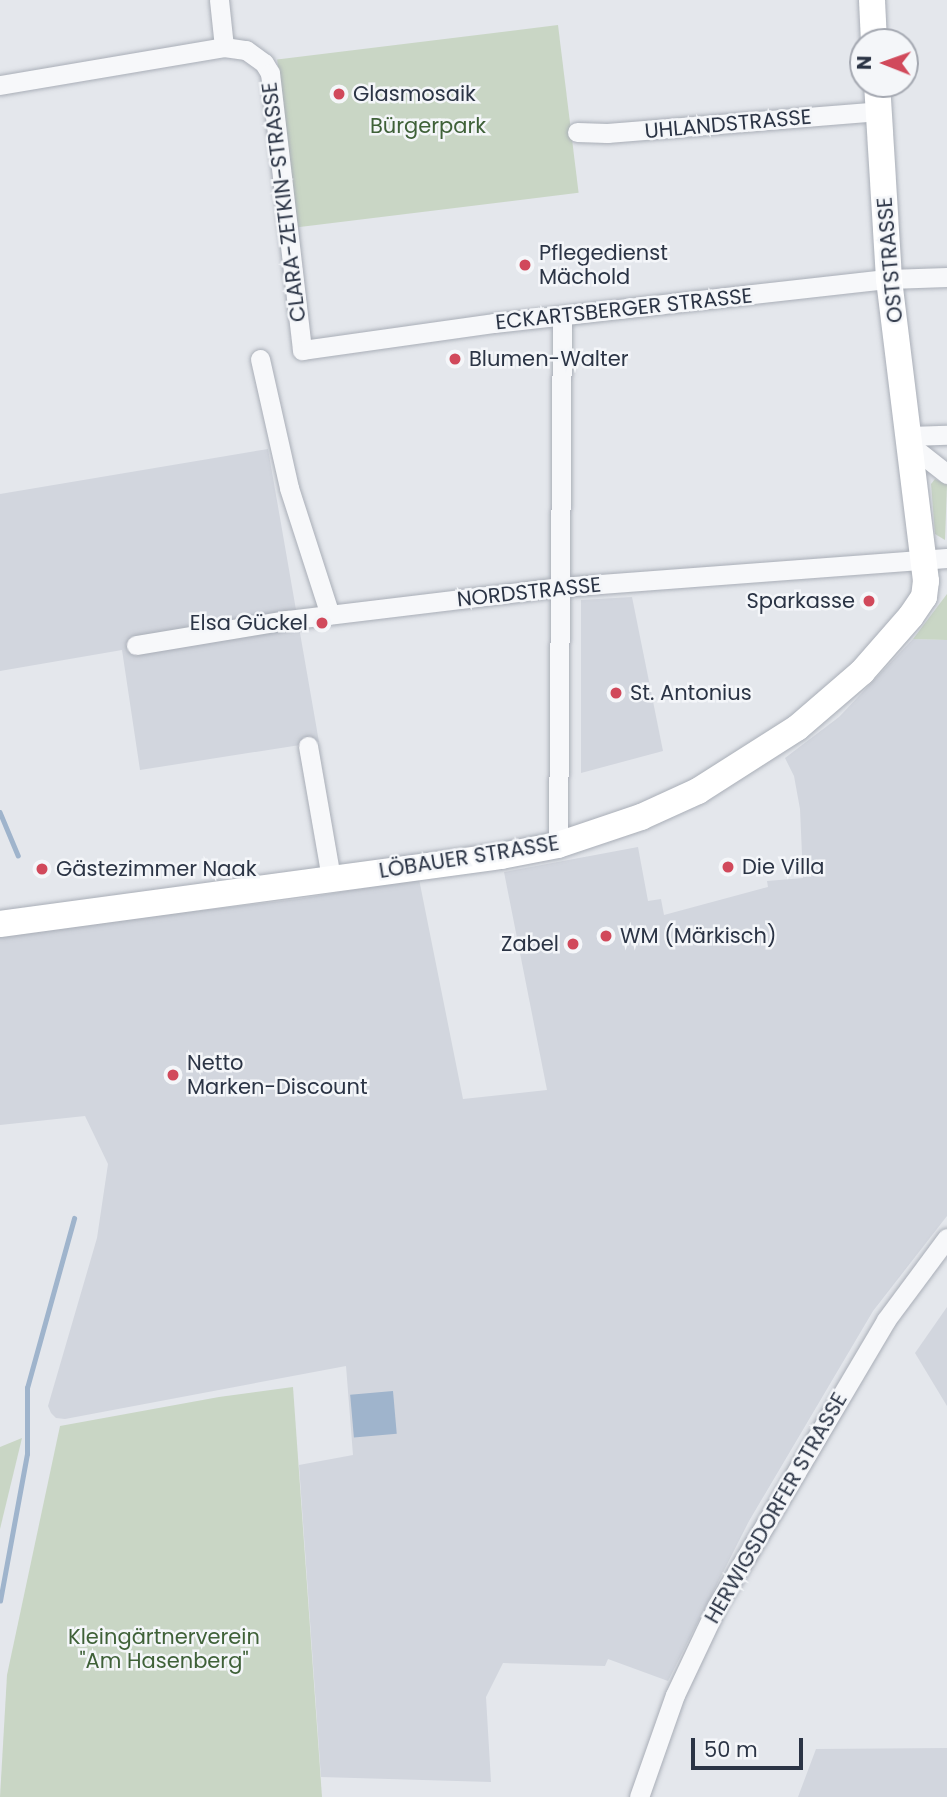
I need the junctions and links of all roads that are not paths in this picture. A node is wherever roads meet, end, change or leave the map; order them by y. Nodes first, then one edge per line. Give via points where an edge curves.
1 (219, 0) edge
2 (872, 0) edge
3 (873, 28) edge
4 (224, 47) junction
5 (0, 85) edge
6 (878, 98) edge
7 (879, 111) junction
8 (577, 132) dead end
9 (947, 277) edge
10 (889, 279) junction
11 (562, 316) junction
12 (302, 350) joint
13 (260, 359) dead end
14 (947, 435) edge
15 (909, 440) junction
16 (947, 474) edge
17 (936, 559) edge
18 (560, 587) junction
19 (330, 615) junction
20 (136, 645) dead end
21 (308, 746) dead end
22 (558, 845) junction
23 (331, 878) junction
24 (0, 924) edge
25 (947, 1238) edge
26 (639, 1797) edge

1 - 4 street
2 - 3 main road
4 - 5 street
4 - 12 street, CLARA-ZETKIN-STRASSE via 246,50 270,73
6 - 7 main road, OSTSTRASSE
7 - 8 street, UHLANDSTRASSE
7 - 10 main road, OSTSTRASSE
9 - 10 street, ECKARTSBERGER STRASSE
10 - 11 street, ECKARTSBERGER STRASSE
10 - 15 main road, OSTSTRASSE
11 - 12 street, ECKARTSBERGER STRASSE
11 - 18 street
13 - 19 street via 289,488
14 - 15 street
15 - 16 street
15 - 17 main road, OSTSTRASSE
17 - 18 street, NORDSTRASSE
17 - 22 main road, LÖBAUER STRASSE via 924,597 911,616 862,672 797,728 698,791 641,817
18 - 19 street, NORDSTRASSE
18 - 22 street
19 - 20 street, NORDSTRASSE
21 - 23 street
22 - 23 main road, LÖBAUER STRASSE
23 - 24 main road, LÖBAUER STRASSE
25 - 26 street, HERWIGSDORFER STRASSE via 886,1320 717,1606 675,1695

